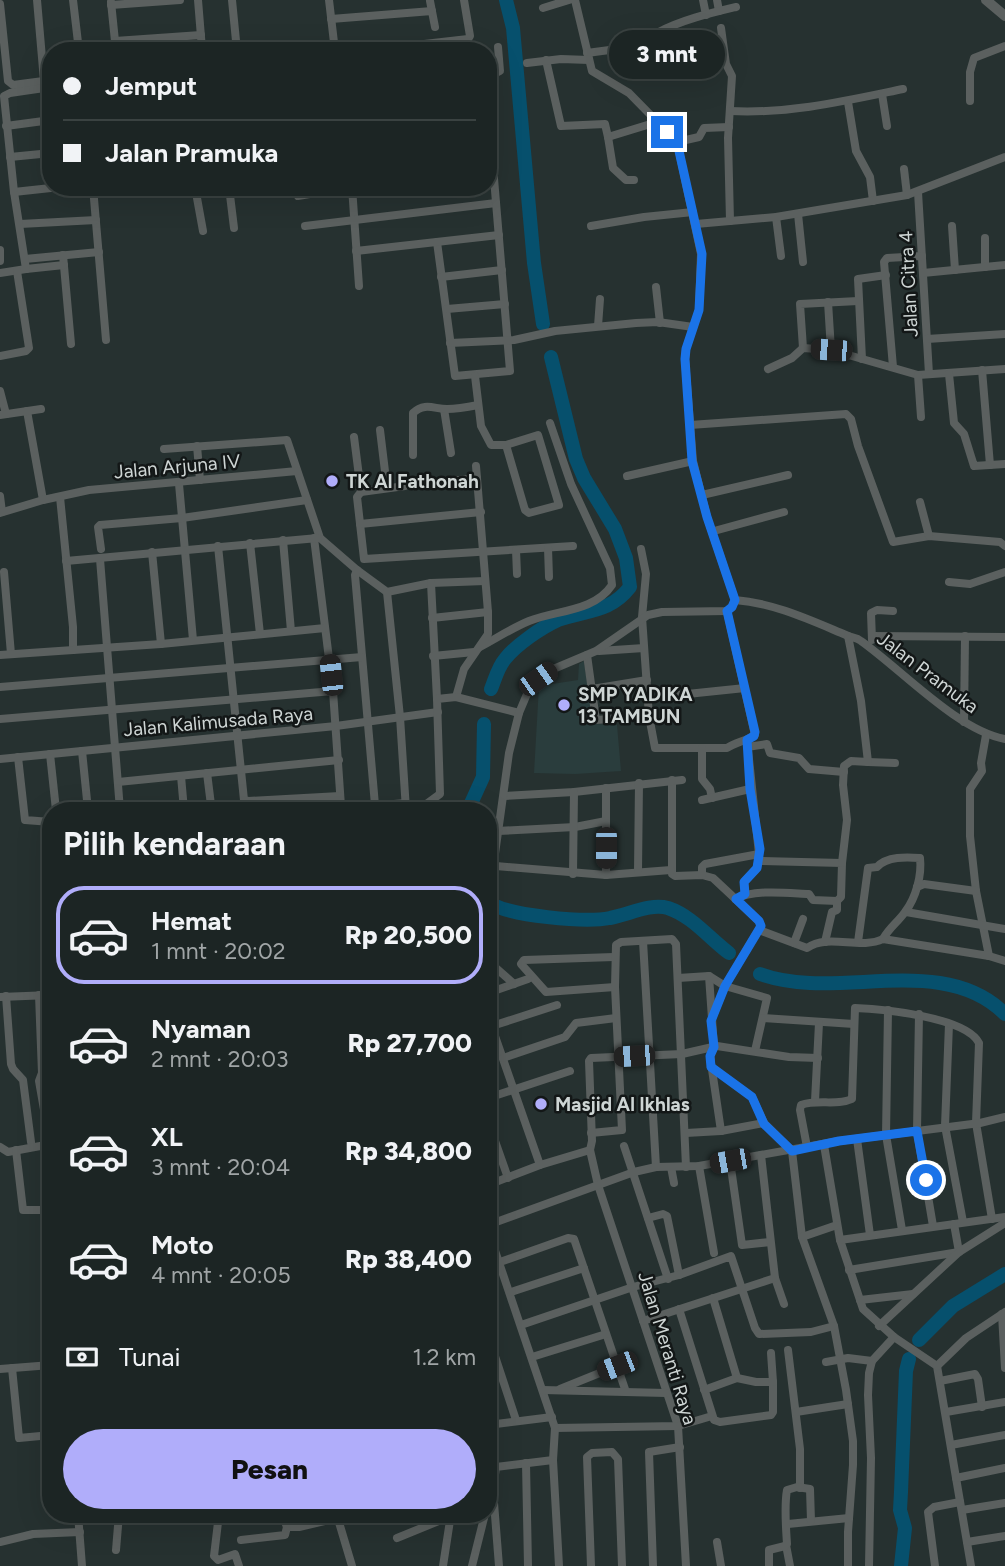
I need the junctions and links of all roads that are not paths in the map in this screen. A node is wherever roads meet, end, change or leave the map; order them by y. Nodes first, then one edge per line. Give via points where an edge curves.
1 (37, 0) edge
2 (73, 0) edge
3 (180, 0) edge
4 (198, 0) edge
5 (232, 0) edge
6 (329, 0) edge
7 (464, 0) edge
8 (569, 0) edge
9 (575, 0) edge
10 (703, 0) edge
11 (717, 0) edge
12 (986, 0) edge
13 (430, 1) edge
14 (111, 3) edge
15 (0, 4) edge
16 (736, 7) dead end
17 (543, 8) dead end
18 (432, 11) junction
19 (719, 11) junction
20 (706, 15) junction
21 (1005, 16) edge
22 (331, 19) junction
23 (435, 27) dead end
24 (722, 28) dead end
25 (201, 35) junction
26 (115, 41) joint
27 (43, 42) edge
28 (78, 42) edge
29 (202, 42) edge
30 (236, 42) edge
31 (334, 42) edge
32 (442, 42) edge
33 (1005, 46) edge
34 (498, 47) dead end
35 (588, 56) junction
36 (546, 60) junction
37 (527, 63) dead end
38 (497, 72) edge
39 (42, 83) edge
40 (42, 85) edge
41 (903, 89) dead end
42 (882, 94) junction
43 (848, 102) junction
44 (970, 102) dead end
45 (730, 111) junction
46 (42, 121) edge
47 (657, 122) junction
48 (6, 126) junction
49 (887, 126) dead end
50 (729, 127) junction
51 (608, 137) junction
52 (677, 142) junction
53 (42, 154) edge
54 (10, 157) junction
55 (1005, 157) edge
56 (904, 169) dead end
57 (634, 180) dead end
58 (42, 189) edge
59 (14, 192) junction
60 (918, 192) junction
61 (907, 195) junction
62 (94, 196) edge
63 (197, 196) edge
64 (230, 196) edge
65 (352, 196) edge
66 (495, 196) edge
67 (873, 201) junction
68 (496, 203) junction
69 (693, 212) junction
70 (798, 214) junction
71 (776, 217) junction
72 (96, 220) junction
73 (354, 220) junction
74 (730, 221) junction
75 (20, 224) junction
76 (696, 224) junction
77 (305, 226) dead end
78 (592, 226) dead end
79 (952, 226) dead end
80 (234, 228) dead end
81 (203, 231) dead end
82 (499, 235) junction
83 (985, 238) dead end
84 (437, 242) junction
85 (0, 250) edge
86 (356, 251) junction
87 (99, 252) junction
88 (781, 256) dead end
89 (922, 256) junction
90 (25, 259) junction
91 (63, 260) junction
92 (0, 261) edge
93 (803, 262) dead end
94 (1005, 265) edge
95 (985, 267) junction
96 (21, 270) junction
97 (502, 270) junction
98 (955, 270) junction
99 (0, 273) edge
100 (923, 273) junction
101 (886, 275) junction
102 (441, 277) junction
103 (359, 286) dead end
104 (656, 287) dead end
105 (600, 299) dead end
106 (858, 301) junction
107 (828, 302) junction
108 (505, 304) junction
109 (447, 309) junction
110 (660, 323) junction
111 (598, 326) junction
112 (693, 327) junction
113 (1005, 334) edge
114 (106, 340) dead end
115 (927, 340) junction
116 (508, 341) junction
117 (450, 343) junction
118 (71, 344) dead end
119 (803, 348) junction
120 (831, 350) junction
121 (0, 355) edge
122 (862, 359) junction
123 (893, 367) junction
124 (768, 369) dead end
125 (1005, 369) edge
126 (982, 370) junction
127 (918, 374) junction
128 (929, 374) junction
129 (948, 374) junction
130 (475, 376) junction
131 (0, 391) edge
132 (478, 405) junction
133 (41, 409) dead end
134 (444, 409) junction
135 (27, 411) junction
136 (3, 414) edge
137 (921, 417) dead end
138 (550, 423) dead end
139 (690, 425) junction
140 (380, 429) dead end
141 (354, 437) dead end
142 (506, 445) junction
143 (197, 446) junction
144 (164, 449) dead end
145 (451, 453) dead end
146 (413, 455) dead end
147 (692, 461) junction
148 (1005, 464) edge
149 (989, 465) junction
150 (476, 466) dead end
151 (298, 471) junction
152 (788, 475) dead end
153 (627, 477) dead end
154 (477, 478) junction
155 (200, 480) junction
156 (442, 482) dead end
157 (179, 484) junction
158 (405, 486) dead end
159 (387, 488) junction
160 (361, 492) junction
161 (702, 495) junction
162 (0, 496) edge
163 (60, 497) junction
164 (43, 500) junction
165 (307, 500) junction
166 (920, 502) dead end
167 (1, 512) edge
168 (481, 512) junction
169 (784, 512) dead end
170 (182, 518) junction
171 (360, 524) junction
172 (714, 531) junction
173 (929, 536) junction
174 (317, 538) junction
175 (282, 540) junction
176 (250, 543) junction
177 (218, 546) junction
178 (573, 546) dead end
179 (1005, 546) edge
180 (548, 548) junction
181 (186, 549) junction
182 (641, 549) dead end
183 (481, 550) junction
184 (516, 550) junction
185 (152, 552) junction
186 (101, 554) junction
187 (66, 561) junction
188 (357, 570) junction
189 (4, 572) dead end
190 (1005, 572) edge
191 (517, 574) dead end
192 (549, 577) dead end
193 (485, 581) junction
194 (949, 582) dead end
195 (431, 583) junction
196 (387, 592) junction
197 (735, 600) junction
198 (488, 611) junction
199 (727, 611) junction
200 (893, 611) dead end
201 (4, 613) edge
202 (642, 617) junction
203 (432, 618) junction
204 (325, 628) junction
205 (291, 631) junction
206 (260, 634) junction
207 (227, 636) junction
208 (848, 636) junction
209 (872, 636) junction
210 (965, 636) junction
211 (1005, 638) edge
212 (193, 640) junction
213 (161, 644) junction
214 (107, 647) junction
215 (644, 648) junction
216 (73, 650) junction
217 (477, 650) junction
218 (873, 650) junction
219 (596, 651) junction
220 (11, 654) junction
221 (0, 655) edge
222 (433, 656) junction
223 (587, 656) junction
224 (362, 657) junction
225 (329, 659) junction
226 (230, 667) junction
227 (110, 678) junction
228 (647, 680) junction
229 (0, 687) edge
230 (745, 688) junction
231 (593, 689) junction
232 (332, 691) junction
233 (668, 696) dead end
234 (456, 697) junction
235 (437, 699) junction
236 (234, 701) junction
237 (112, 711) junction
238 (438, 712) junction
239 (519, 713) junction
240 (649, 716) junction
241 (400, 717) junction
242 (0, 719) edge
243 (369, 721) junction
244 (964, 722) junction
245 (336, 726) junction
246 (237, 735) junction
247 (986, 735) junction
248 (1005, 739) edge
249 (747, 744) junction
250 (116, 747) junction
251 (702, 748) junction
252 (82, 751) junction
253 (50, 754) junction
254 (18, 757) junction
255 (0, 759) edge
256 (339, 760) junction
257 (868, 762) junction
258 (895, 763) dead end
259 (240, 770) junction
260 (844, 772) junction
261 (207, 773) junction
262 (181, 776) junction
263 (672, 780) junction
264 (682, 780) dead end
265 (118, 782) junction
266 (639, 783) junction
267 (606, 788) junction
268 (750, 789) junction
269 (575, 792) junction
270 (340, 796) junction
271 (504, 796) junction
272 (55, 802) edge
273 (87, 802) edge
274 (119, 802) edge
275 (183, 802) edge
276 (211, 802) edge
277 (341, 802) edge
278 (370, 802) edge
279 (406, 802) edge
280 (430, 802) edge
281 (606, 821) junction
282 (42, 822) edge
283 (575, 827) junction
284 (498, 831) junction
285 (497, 838) edge
286 (759, 858) junction
287 (842, 863) junction
288 (497, 866) edge
289 (671, 870) junction
290 (638, 871) junction
291 (573, 874) junction
292 (702, 874) junction
293 (606, 875) junction
294 (917, 887) junction
295 (976, 891) junction
296 (745, 894) junction
297 (736, 899) junction
298 (837, 901) junction
299 (905, 912) junction
300 (803, 919) dead end
301 (982, 924) junction
302 (1005, 929) edge
303 (759, 930) junction
304 (883, 939) junction
305 (643, 941) junction
306 (825, 942) junction
307 (858, 942) junction
308 (794, 943) junction
309 (989, 956) junction
310 (614, 957) junction
311 (1005, 961) edge
312 (497, 969) edge
313 (709, 976) junction
314 (678, 978) junction
315 (528, 979) dead end
316 (514, 984) junction
317 (725, 986) junction
318 (614, 987) junction
319 (497, 990) edge
320 (39, 995) joint
321 (3, 997) edge
322 (557, 1005) dead end
323 (888, 1010) junction
324 (919, 1014) junction
325 (616, 1018) junction
326 (763, 1018) junction
327 (711, 1021) junction
328 (819, 1023) junction
329 (497, 1024) edge
330 (854, 1024) junction
331 (949, 1024) junction
332 (497, 1041) edge
333 (714, 1047) junction
334 (755, 1051) junction
335 (682, 1054) junction
336 (650, 1055) junction
337 (618, 1056) junction
338 (503, 1058) junction
339 (818, 1058) junction
340 (711, 1067) junction
341 (570, 1070) dead end
342 (40, 1074) junction
343 (21, 1077) junction
344 (513, 1089) junction
345 (497, 1095) edge
346 (42, 1098) edge
347 (815, 1101) junction
348 (1005, 1117) edge
349 (976, 1123) junction
350 (764, 1124) junction
351 (945, 1126) junction
352 (721, 1131) junction
353 (917, 1131) junction
354 (591, 1133) junction
355 (686, 1133) junction
356 (886, 1135) junction
357 (858, 1139) junction
358 (31, 1142) dead end
359 (42, 1145) edge
360 (824, 1145) junction
361 (624, 1146) dead end
362 (0, 1147) edge
363 (497, 1147) edge
364 (807, 1147) junction
365 (16, 1150) junction
366 (590, 1150) junction
367 (792, 1151) junction
368 (761, 1156) junction
369 (730, 1161) junction
370 (540, 1165) junction
371 (699, 1166) junction
372 (656, 1167) junction
373 (671, 1167) junction
374 (686, 1167) junction
375 (634, 1172) junction
376 (508, 1178) junction
377 (497, 1182) edge
378 (674, 1183) dead end
379 (598, 1185) junction
380 (42, 1210) edge
381 (648, 1217) junction
382 (1005, 1217) edge
383 (992, 1219) junction
384 (497, 1222) edge
385 (958, 1223) junction
386 (1005, 1223) edge
387 (836, 1225) junction
388 (933, 1226) junction
389 (902, 1230) junction
390 (870, 1235) junction
391 (802, 1237) junction
392 (840, 1240) junction
393 (770, 1242) junction
394 (959, 1252) junction
395 (714, 1253) dead end
396 (497, 1254) edge
397 (500, 1262) junction
398 (584, 1268) junction
399 (849, 1270) junction
400 (679, 1275) junction
401 (775, 1278) junction
402 (668, 1279) junction
403 (633, 1287) junction
404 (741, 1289) junction
405 (511, 1292) junction
406 (913, 1294) junction
407 (713, 1298) junction
408 (860, 1300) junction
409 (595, 1301) junction
410 (784, 1304) dead end
411 (679, 1309) junction
412 (1004, 1313) edge
413 (643, 1321) junction
414 (521, 1325) junction
415 (834, 1326) junction
416 (879, 1326) junction
417 (606, 1334) junction
418 (898, 1340) junction
419 (788, 1350) dead end
420 (771, 1353) dead end
421 (532, 1357) junction
422 (842, 1359) junction
423 (872, 1361) junction
424 (497, 1362) edge
425 (826, 1362) dead end
426 (42, 1366) edge
427 (617, 1366) junction
428 (937, 1366) junction
429 (12, 1368) junction
430 (1005, 1368) edge
431 (0, 1369) edge
432 (737, 1378) junction
433 (940, 1381) junction
434 (773, 1382) junction
435 (544, 1390) junction
436 (557, 1390) junction
437 (704, 1390) junction
438 (626, 1392) junction
439 (666, 1393) junction
440 (1005, 1402) edge
441 (848, 1404) junction
442 (982, 1406) junction
443 (796, 1412) junction
444 (946, 1412) junction
445 (712, 1416) junction
446 (552, 1417) junction
447 (516, 1420) junction
448 (497, 1423) edge
449 (678, 1426) junction
450 (555, 1428) junction
451 (1005, 1435) edge
452 (42, 1436) edge
453 (951, 1445) junction
454 (680, 1447) junction
455 (553, 1460) junction
456 (526, 1463) junction
457 (497, 1466) edge
458 (1005, 1468) edge
459 (957, 1478) junction
460 (800, 1488) junction
461 (1005, 1503) edge
462 (961, 1506) junction
463 (849, 1518) junction
464 (811, 1521) junction
465 (78, 1523) edge
466 (118, 1523) edge
467 (218, 1523) edge
468 (285, 1523) edge
469 (318, 1523) edge
470 (339, 1523) edge
471 (432, 1523) edge
472 (450, 1523) edge
473 (483, 1523) edge
474 (496, 1523) edge
475 (788, 1524) junction
476 (287, 1527) junction
477 (79, 1532) junction
478 (1005, 1536) edge
479 (397, 1538) dead end
480 (241, 1539) dead end
481 (0, 1542) edge
482 (717, 1542) dead end
483 (967, 1542) junction
484 (786, 1545) junction
485 (116, 1550) dead end
486 (82, 1566) edge
487 (239, 1566) edge
488 (352, 1566) edge
489 (443, 1566) edge
490 (472, 1566) edge
491 (499, 1566) edge
492 (528, 1566) edge
493 (559, 1566) edge
494 (591, 1566) edge
495 (622, 1566) edge
496 (653, 1566) edge
497 (686, 1566) edge
498 (721, 1566) edge
499 (769, 1566) edge
500 (790, 1566) edge
501 (848, 1566) edge
502 (869, 1566) edge
503 (935, 1566) edge
504 (971, 1566) edge

1 - 27 street
2 - 28 street
3 - 14 street
4 - 25 street
5 - 30 street
6 - 22 street
7 - 32 street via 468,39
8 - 17 street
9 - 35 street
10 - 20 street
11 - 19 street
12 - 21 street
13 - 18 street
14 - 26 street
15 - 39 street via 8,81 13,85
16 - 19 street
18 - 22 street
18 - 23 street
19 - 20 street
20 - 35 street via 656,34 647,45
22 - 31 street
24 - 45 street via 726,64 732,75
25 - 26 street
25 - 29 street
33 - 44 street via 974,58
34 - 38 street
35 - 36 street
35 - 47 street via 592,71 629,93
36 - 37 street
36 - 51 street via 561,126 605,124
40 - 48 street via 5,94
41 - 42 street
42 - 43 street
42 - 49 street
43 - 45 street via 765,113
43 - 67 street via 856,151 870,177
45 - 50 street
46 - 48 street
47 - 51 street
47 - 52 street
48 - 54 street
50 - 52 street via 704,128 699,137
50 - 74 street
51 - 57 street via 613,169 626,180
52 - 69 street
53 - 54 street
54 - 59 street
55 - 60 street
56 - 61 street
58 - 59 street
59 - 75 street
60 - 61 street
60 - 89 street, Jalan Citra 4
61 - 67 street
62 - 72 street
63 - 81 street
64 - 80 street
65 - 73 street
66 - 68 street
67 - 70 street
68 - 73 street
68 - 82 street
69 - 76 street
69 - 78 street
70 - 71 street
70 - 93 street
71 - 74 street
71 - 88 street
72 - 75 street
72 - 87 street
73 - 77 street
73 - 86 street
74 - 76 street
75 - 90 street
76 - 112 street via 702,254 699,310
79 - 98 street
82 - 84 street
82 - 97 street
83 - 95 street
84 - 86 street
84 - 102 street
85 - 92 street
86 - 103 street
87 - 91 street
87 - 114 street
89 - 100 street, Jalan Citra 4
89 - 101 street via 885,259
90 - 91 street
90 - 96 street
91 - 96 street
91 - 118 street
94 - 95 street
95 - 98 street
96 - 99 street
96 - 121 street via 28,350
97 - 102 street
97 - 108 street
98 - 100 street
100 - 115 street, Jalan Citra 4
101 - 106 street via 858,279
101 - 123 street
102 - 109 street
104 - 110 street
105 - 111 street
106 - 107 street
106 - 122 street
107 - 119 street via 800,305
107 - 120 street
108 - 109 street
108 - 116 street
109 - 117 street
110 - 111 street
110 - 112 street
111 - 116 street
112 - 139 street via 685,359
113 - 115 street
115 - 128 street, Jalan Citra 4
116 - 117 street
116 - 130 street via 510,371
117 - 130 street via 455,376
119 - 120 street
119 - 124 street
120 - 122 street
122 - 123 street
123 - 127 street
125 - 126 street
126 - 129 street
126 - 149 street
127 - 128 street
127 - 137 street
128 - 129 street
129 - 149 street via 954,423 964,434 974,466
130 - 132 street
131 - 136 street
132 - 134 street
132 - 142 street via 488,442
133 - 135 street
134 - 145 street
134 - 146 street via 433,405 413,413
135 - 136 street
135 - 164 street
138 - 217 street via 571,484 611,568 612,585 591,603 528,622
139 - 147 street
139 - 173 street via 846,414 892,542
140 - 159 street
141 - 160 street
142 - 142 street via 527,512 559,505 538,435
143 - 144 street
143 - 151 street via 285,440
143 - 155 street
147 - 153 street
147 - 161 street
148 - 149 street
150 - 154 street
151 - 155 street, Jalan Arjuna IV
151 - 165 street
152 - 161 street
154 - 156 street
154 - 168 street
155 - 157 street, Jalan Arjuna IV
157 - 163 street, Jalan Arjuna IV via 89,490
157 - 170 street
158 - 159 street
159 - 160 street
160 - 171 street via 357,497
161 - 172 street
162 - 167 street
163 - 164 street, Jalan Arjuna IV
163 - 187 street
164 - 167 street, Jalan Arjuna IV
165 - 170 street
165 - 174 street
166 - 173 street
168 - 171 street
168 - 183 street
169 - 172 street
170 - 181 street
170 - 186 street via 100,525
171 - 183 street via 364,559
172 - 197 street
173 - 179 street
174 - 175 street
174 - 188 street
174 - 204 street
175 - 176 street
175 - 205 street
176 - 177 street
176 - 206 street
177 - 181 street
177 - 207 street
178 - 180 street
180 - 184 street
180 - 192 street
181 - 185 street
181 - 212 street
182 - 202 street via 647,585
183 - 184 street
183 - 193 street
184 - 191 street
185 - 186 street
185 - 213 street
186 - 187 street
186 - 214 street
187 - 216 street
188 - 196 street
188 - 224 street
189 - 201 street
190 - 194 street via 970,583
193 - 195 street
193 - 198 street
195 - 196 street
195 - 203 street
196 - 241 street
197 - 199 street
197 - 208 street, Jalan Pramuka via 807,618
198 - 203 street
198 - 217 street via 488,634
199 - 202 street via 662,612
199 - 230 street
200 - 209 street via 871,613
201 - 220 street
202 - 215 street
202 - 219 street
203 - 222 street
204 - 205 street
204 - 225 street
205 - 206 street
206 - 207 street
207 - 212 street
207 - 226 street
208 - 218 street, Jalan Pramuka
208 - 257 street
209 - 210 street
209 - 218 street
210 - 211 street
210 - 244 street
212 - 213 street
213 - 214 street
214 - 216 street
214 - 227 street
215 - 219 street
215 - 228 street
216 - 220 street
217 - 222 street
217 - 234 street via 464,669
218 - 244 street, Jalan Pramuka
219 - 223 street
220 - 221 street
222 - 235 street
223 - 231 street
223 - 239 street via 538,679
224 - 225 street
224 - 243 street
225 - 226 street
225 - 232 street
226 - 227 street
226 - 236 street
227 - 229 street
227 - 237 street
228 - 231 street
228 - 240 street
230 - 233 street
230 - 249 street via 755,732
231 - 240 street via 599,722
232 - 236 street
232 - 245 street
234 - 235 street
234 - 239 street
235 - 238 street
236 - 237 street
236 - 246 street
237 - 242 street
237 - 250 street
238 - 241 street, Jalan Kalimusada Raya
238 - 280 street via 440,794
239 - 271 street
240 - 251 street via 653,747
241 - 243 street, Jalan Kalimusada Raya
241 - 279 street
243 - 245 street, Jalan Kalimusada Raya
243 - 278 street
244 - 247 street, Jalan Pramuka
245 - 246 street, Jalan Kalimusada Raya
245 - 256 street
246 - 250 street, Jalan Kalimusada Raya
246 - 259 street
247 - 248 street, Jalan Pramuka
247 - 295 street via 980,776 970,789
249 - 251 street
249 - 260 street via 767,744 770,754 800,759 809,769
249 - 268 street
250 - 252 street, Jalan Kalimusada Raya
250 - 265 street
251 - 268 street via 707,799
252 - 253 street, Jalan Kalimusada Raya
252 - 273 street
253 - 254 street, Jalan Kalimusada Raya
253 - 272 street
254 - 255 street, Jalan Kalimusada Raya
254 - 282 street via 23,818
256 - 259 street
256 - 270 street
257 - 258 street
257 - 260 street via 848,761
259 - 261 street
259 - 270 street via 247,802
260 - 287 street via 847,820
261 - 262 street
261 - 276 street
262 - 265 street
262 - 275 street
263 - 264 street
263 - 266 street
263 - 289 street
265 - 274 street
266 - 267 street
266 - 290 street
267 - 269 street
267 - 281 street
268 - 286 street
269 - 271 street
269 - 283 street
270 - 277 street
271 - 284 street
281 - 283 street
281 - 293 street
283 - 284 street
283 - 291 street
284 - 285 street
286 - 287 street
286 - 292 street via 705,864
286 - 296 street via 757,868 744,882
287 - 298 street
288 - 291 street
289 - 290 street
289 - 292 street via 676,876
290 - 293 street
291 - 293 street
292 - 297 street
294 - 295 street via 925,884
294 - 299 street
294 - 307 street via 919,858 868,868
295 - 301 street
296 - 297 street
296 - 298 street via 808,894 813,900
297 - 303 street via 759,921
298 - 306 street
299 - 301 street
299 - 304 street
300 - 308 street
301 - 302 street
301 - 309 street
303 - 308 street
303 - 317 street
304 - 307 street
304 - 309 street
305 - 310 street via 618,942
305 - 314 street via 675,941
305 - 336 street
306 - 307 street
306 - 308 street via 807,948
309 - 311 street
310 - 318 street
310 - 318 street via 524,960 521,964 545,992
312 - 316 street
313 - 314 street
313 - 317 street
313 - 327 street
314 - 335 street
315 - 316 street
316 - 319 street
317 - 326 street via 768,999
317 - 327 street
318 - 325 street
320 - 321 street
320 - 342 street
321 - 343 street via 12,1067
322 - 329 street
323 - 324 street
323 - 330 street via 855,1008
323 - 356 street
324 - 331 street
324 - 353 street
325 - 337 street
325 - 338 street via 576,1023 565,1037
326 - 328 street
326 - 334 street
327 - 333 street
328 - 330 street
328 - 339 street
330 - 347 street via 852,1099
331 - 349 street via 979,1043
331 - 351 street
332 - 338 street
333 - 334 street
333 - 335 street
333 - 340 street
334 - 339 street
335 - 336 street
335 - 355 street
336 - 337 street
336 - 372 street
337 - 354 street, Jalan Meranti Raya via 589,1061
337 - 354 street via 622,1130
338 - 344 street
339 - 347 street
340 - 350 street via 752,1097
340 - 352 street
341 - 344 street
342 - 343 street
342 - 346 street
343 - 358 street
344 - 345 street
344 - 370 street
347 - 364 street via 800,1107
348 - 349 street
349 - 351 street
349 - 383 street
350 - 352 street
350 - 367 street
351 - 353 street
351 - 385 street
352 - 355 street
353 - 356 street
353 - 388 street
354 - 366 street, Jalan Meranti Raya
355 - 374 street
356 - 357 street
356 - 389 street
357 - 360 street
357 - 390 street
359 - 365 street
360 - 364 street
360 - 387 street
361 - 375 street
362 - 365 street
363 - 376 street
364 - 367 street
365 - 380 street via 23,1210
366 - 370 street
366 - 379 street, Jalan Meranti Raya
367 - 368 street
367 - 391 street
368 - 369 street
368 - 393 street
369 - 371 street
369 - 393 street via 742,1245
370 - 376 street
371 - 374 street
371 - 395 street
372 - 373 street
372 - 375 street
373 - 374 street
373 - 378 street
375 - 379 street
375 - 381 street
376 - 377 street
379 - 384 street
379 - 403 street, Jalan Meranti Raya
381 - 400 street via 667,1216
381 - 402 street
382 - 383 street
383 - 385 street
385 - 388 street
385 - 394 street
386 - 394 street
387 - 391 street
387 - 392 street
388 - 389 street
389 - 390 street
390 - 392 street
391 - 415 street
392 - 399 street
393 - 401 street
394 - 399 street
394 - 406 street
396 - 397 street
397 - 398 street via 572,1238
397 - 405 street
398 - 405 street
398 - 409 street
399 - 408 street
400 - 402 street
400 - 404 street via 731,1256
401 - 404 street
401 - 410 street
402 - 403 street
403 - 409 street
403 - 413 street, Jalan Meranti Raya
404 - 407 street
404 - 415 street via 759,1334 811,1332
405 - 414 street
406 - 408 street
406 - 416 street
407 - 411 street
407 - 432 street
408 - 416 street
409 - 414 street
409 - 417 street
411 - 413 street
411 - 437 street
412 - 428 street via 966,1338
412 - 430 street
413 - 439 street, Jalan Meranti Raya
414 - 421 street
415 - 422 street
416 - 418 street
417 - 421 street
417 - 427 street
418 - 423 street
418 - 428 street
419 - 443 street
420 - 434 street
421 - 435 street
422 - 423 street
422 - 425 street
422 - 441 street
423 - 502 street via 868,1395
424 - 447 street
426 - 429 street
427 - 436 street
427 - 438 street
428 - 433 street
429 - 431 street
429 - 452 street via 19,1438
432 - 434 street
432 - 437 street
433 - 442 street via 975,1374
433 - 444 street
434 - 445 street via 772,1414 720,1422
435 - 436 street
435 - 446 street
436 - 438 street
437 - 445 street
438 - 439 street
439 - 449 street, Jalan Meranti Raya
440 - 442 street
441 - 443 street
441 - 463 street via 853,1465
442 - 444 street
443 - 460 street
444 - 453 street
445 - 449 street
446 - 447 street
446 - 450 street
447 - 448 street
449 - 450 street
449 - 454 street, Jalan Meranti Raya
450 - 455 street
451 - 453 street
453 - 459 street
454 - 496 street via 649,1452
454 - 497 street, Jalan Meranti Raya
455 - 456 street
455 - 493 street
456 - 457 street
456 - 492 street
458 - 459 street
459 - 462 street
460 - 464 street via 810,1489
460 - 475 street via 786,1492
461 - 462 street
462 - 483 street
462 - 503 street via 934,1507 928,1512
463 - 464 street
463 - 501 street
464 - 475 street
465 - 477 street
466 - 485 street
467 - 487 street via 215,1559 235,1554
468 - 476 street
469 - 476 street
470 - 488 street
471 - 479 street
472 - 489 street
473 - 490 street
474 - 491 street
475 - 484 street
476 - 480 street via 285,1535
477 - 481 street via 33,1534
477 - 486 street
478 - 483 street
482 - 498 street
483 - 504 street
484 - 499 street via 769,1550
484 - 500 street
494 - 495 street via 587,1457 612,1452 618,1459

